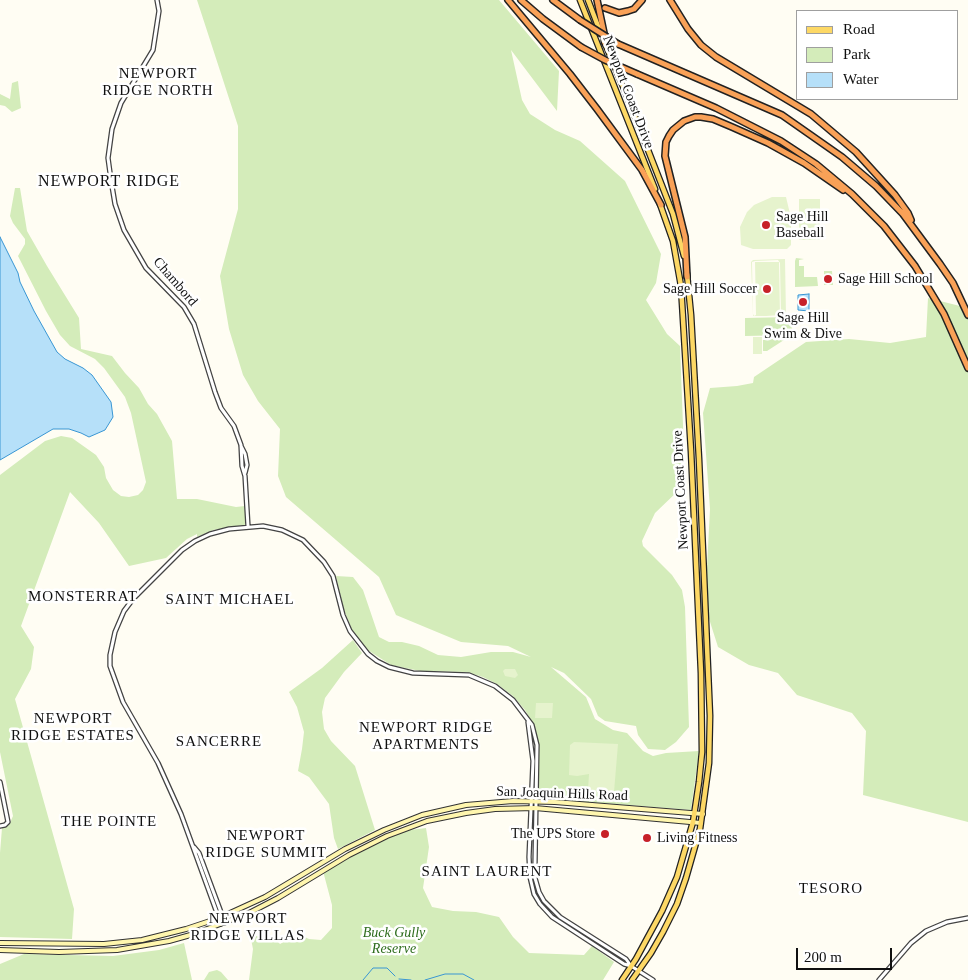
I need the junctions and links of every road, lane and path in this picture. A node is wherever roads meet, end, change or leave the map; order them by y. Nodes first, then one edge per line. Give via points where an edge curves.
1 (157, 0) edge
2 (508, 0) edge
3 (521, 0) edge
4 (553, 0) edge
5 (580, 0) edge
6 (588, 0) edge
7 (597, 0) edge
8 (642, 0) edge
9 (670, 0) edge
10 (605, 8) dead end
11 (605, 43) junction
12 (852, 194) junction
13 (661, 205) junction
14 (914, 228) junction
15 (688, 277) junction
16 (968, 315) edge
17 (968, 368) edge
18 (241, 445) junction
19 (241, 458) junction
20 (246, 458) junction
21 (245, 476) junction
22 (248, 526) junction
23 (528, 722) junction
24 (0, 782) edge
25 (530, 802) junction
26 (536, 802) junction
27 (533, 808) junction
28 (694, 813) junction
29 (703, 814) junction
30 (693, 822) junction
31 (701, 823) junction
32 (0, 826) edge
33 (221, 917) junction
34 (968, 918) edge
35 (223, 923) junction
36 (0, 943) edge
37 (0, 950) edge
38 (631, 966) junction
39 (638, 971) junction
40 (622, 980) edge
41 (632, 980) edge
42 (653, 980) edge
43 (879, 980) edge

1 - 18 street, Chambord via 159,11 153,50 121,103 112,129 108,158 111,180 124,230 146,268 184,307 194,324 221,408 234,426
2 - 13 highway via 603,117 642,170
3 - 12 highway, bridge via 543,19 605,60 716,108 781,141 816,164
4 - 14 highway, bridge via 618,44 782,115 860,171
5 - 13 main road, Newport Coast Drive
6 - 11 main road, Newport Coast Drive
7 - 11 highway
8 - 10 highway via 628,12 619,13
9 - 14 highway via 701,45 811,114 856,152 895,195
11 - 15 main road, Newport Coast Drive via 672,214
12 - 15 highway via 768,142 713,119 695,117 684,121 669,136 665,156 684,237
12 - 17 highway via 884,226 915,266 944,314
13 - 28 main road, Newport Coast Drive via 680,272 688,386 703,723
14 - 16 highway via 948,277
15 - 29 main road, Newport Coast Drive via 710,733
18 - 19 street, Chambord
18 - 20 street
19 - 20 street
19 - 21 street, Chambord
20 - 21 street
21 - 22 street, Chambord
22 - 23 street via 282,530 302,540 314,551 333,576 350,631 377,661 413,673 454,673 479,678 504,692
22 - 33 street via 210,534 195,541 138,594 118,621 110,666 123,702 158,763 181,814
23 - 25 street via 533,761
23 - 26 street via 532,725 537,747
24 - 32 street via 7,824
25 - 26 main road, San Joaquin Hills Road
25 - 27 street
25 - 33 main road, San Joaquin Hills Road via 466,806 402,822 364,838 264,897
26 - 27 street
26 - 28 main road, San Joaquin Hills Road
27 - 30 main road, San Joaquin Hills Road
27 - 35 main road, San Joaquin Hills Road via 466,813 407,828 368,845 278,898
27 - 38 street via 530,877 540,904 574,933
28 - 29 main road, San Joaquin Hills Road
28 - 30 main road, Newport Coast Drive
29 - 31 main road, Newport Coast Drive
30 - 31 main road, San Joaquin Hills Road
30 - 38 main road, Newport Coast Drive via 662,912
31 - 39 main road, Newport Coast Drive via 677,904
33 - 35 street
33 - 36 main road, San Joaquin Hills Road via 177,932 122,942 85,945
34 - 43 street via 926,931 911,943
35 - 37 main road, San Joaquin Hills Road via 169,942 118,950
38 - 39 street
38 - 40 main road, Newport Coast Drive
39 - 41 main road, Newport Coast Drive
39 - 42 street

